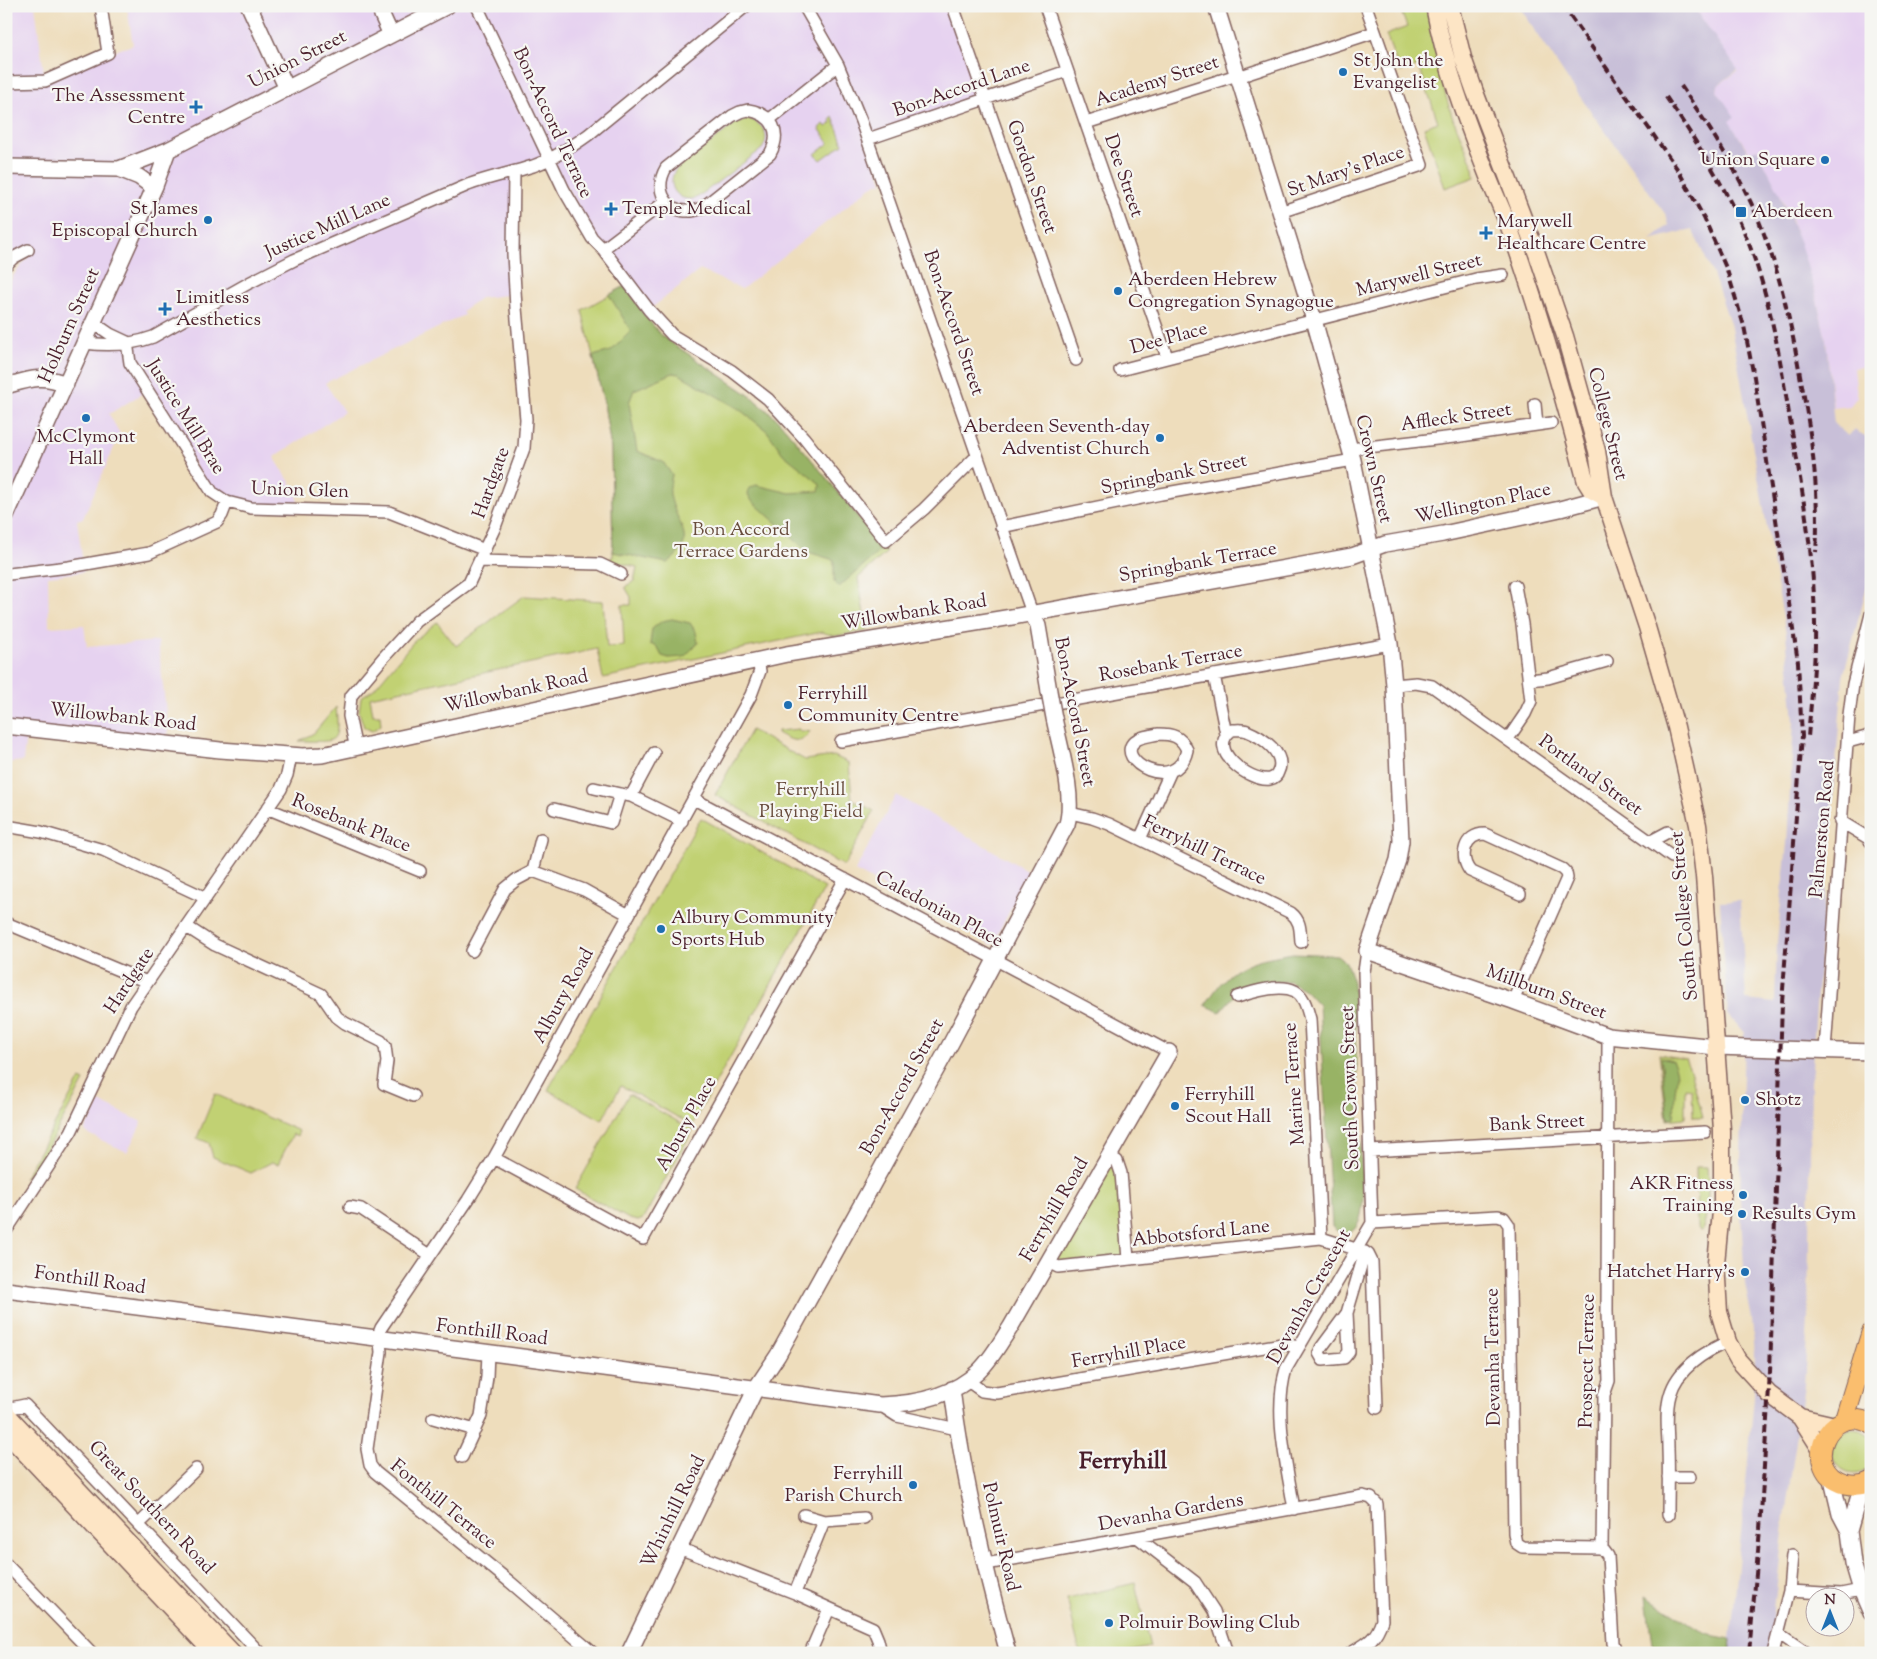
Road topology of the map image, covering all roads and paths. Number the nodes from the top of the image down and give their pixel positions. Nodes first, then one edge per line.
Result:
1 (101, 6) edge
2 (249, 6) edge
3 (380, 6) edge
4 (447, 6) edge
5 (478, 6) edge
6 (746, 6) edge
7 (804, 6) edge
8 (953, 6) edge
9 (1045, 6) edge
10 (1216, 6) edge
11 (1366, 6) edge
12 (1434, 6) edge
13 (1450, 6) edge
14 (1375, 32) junction
15 (391, 35) junction
16 (838, 65) junction
17 (1067, 71) junction
18 (1238, 76) junction
19 (6, 82) edge
20 (287, 89) junction
21 (985, 99) junction
22 (770, 119) junction
23 (1086, 123) junction
24 (868, 140) junction
25 (168, 150) junction
26 (550, 159) junction
27 (6, 167) edge
28 (119, 170) junction
29 (514, 172) junction
30 (154, 188) junction
31 (666, 201) junction
32 (1280, 212) junction
33 (603, 249) junction
34 (28, 250) dead end
35 (6, 265) edge
36 (1503, 274) dead end
37 (1314, 320) junction
38 (94, 323) junction
39 (127, 342) junction
40 (85, 343) junction
41 (1166, 357) junction
42 (1076, 360) dead end
43 (1120, 370) dead end
44 (66, 384) junction
45 (6, 386) edge
46 (1535, 404) dead end
47 (1550, 423) dead end
48 (1537, 425) junction
49 (1352, 454) junction
50 (977, 456) junction
51 (1604, 497) junction
52 (227, 502) junction
53 (6, 516) edge
54 (1001, 527) junction
55 (485, 550) junction
56 (1371, 550) junction
57 (480, 561) junction
58 (9, 574) dead end
59 (621, 574) dead end
60 (1515, 586) dead end
61 (1032, 613) junction
62 (1871, 614) edge
63 (1390, 644) junction
64 (758, 660) junction
65 (1607, 661) dead end
66 (1214, 674) junction
67 (1529, 680) junction
68 (1394, 685) junction
69 (6, 726) edge
70 (1226, 734) junction
71 (1871, 734) edge
72 (1508, 740) junction
73 (841, 741) dead end
74 (1848, 742) junction
75 (356, 749) junction
76 (654, 753) dead end
77 (291, 756) junction
78 (1170, 772) junction
79 (594, 788) dead end
80 (625, 795) junction
81 (694, 799) junction
82 (269, 809) junction
83 (554, 809) dead end
84 (1070, 813) junction
85 (1840, 821) junction
86 (682, 822) junction
87 (6, 826) edge
88 (1668, 832) dead end
89 (540, 838) dead end
90 (1140, 839) junction
91 (1651, 841) junction
92 (1871, 842) edge
93 (1672, 857) dead end
94 (420, 871) dead end
95 (533, 871) junction
96 (845, 880) junction
97 (1520, 894) dead end
98 (206, 898) junction
99 (629, 915) junction
100 (6, 923) edge
101 (187, 927) junction
102 (1301, 942) dead end
103 (472, 951) dead end
104 (1367, 951) junction
105 (995, 960) junction
106 (147, 982) junction
107 (1237, 997) dead end
108 (1513, 1001) junction
109 (1608, 1036) junction
110 (1716, 1047) junction
111 (1825, 1050) junction
112 (1169, 1052) joint
113 (1871, 1052) edge
114 (413, 1096) dead end
115 (1705, 1132) dead end
116 (1607, 1138) junction
117 (1370, 1151) junction
118 (1109, 1156) junction
119 (494, 1158) junction
120 (350, 1208) dead end
121 (1372, 1223) junction
122 (6, 1231) edge
123 (1321, 1238) junction
124 (1361, 1251) junction
125 (430, 1255) junction
126 (1128, 1259) junction
127 (1048, 1262) junction
128 (6, 1290) edge
129 (1347, 1313) dead end
130 (1871, 1333) edge
131 (380, 1339) junction
132 (1728, 1342) junction
133 (1299, 1347) junction
134 (488, 1352) junction
135 (968, 1381) junction
136 (756, 1388) junction
137 (952, 1389) junction
138 (880, 1405) junction
139 (1376, 1408) dead end
140 (6, 1409) edge
141 (6, 1413) edge
142 (1800, 1417) junction
143 (433, 1418) dead end
144 (1840, 1423) junction
145 (1871, 1424) edge
146 (957, 1429) junction
147 (475, 1430) junction
148 (6, 1433) edge
149 (1821, 1450) junction
150 (462, 1457) dead end
151 (196, 1469) dead end
152 (1831, 1476) junction
153 (1668, 1477) junction
154 (1690, 1477) dead end
155 (1868, 1483) edge
156 (1294, 1509) junction
157 (804, 1515) dead end
158 (1668, 1515) dead end
159 (864, 1518) dead end
160 (824, 1521) junction
161 (139, 1524) junction
162 (1849, 1531) junction
163 (1137, 1536) junction
164 (679, 1548) junction
165 (1602, 1548) junction
166 (1792, 1555) dead end
167 (6, 1564) edge
168 (986, 1564) junction
169 (1861, 1590) junction
170 (1789, 1591) junction
171 (795, 1594) junction
172 (829, 1609) junction
173 (1871, 1613) edge
174 (1778, 1633) junction
175 (92, 1653) edge
176 (213, 1653) edge
177 (233, 1653) edge
178 (260, 1653) edge
179 (593, 1653) edge
180 (629, 1653) edge
181 (810, 1653) edge
182 (881, 1653) edge
183 (1008, 1653) edge
184 (1228, 1653) edge
185 (1351, 1653) edge
186 (1617, 1653) edge
187 (1773, 1653) edge
188 (1807, 1653) edge

1 - 19 street
2 - 20 street
3 - 15 street
4 - 15 street, Union Street
5 - 26 street, Bon-Accord Terrace
6 - 26 street, Justice Mill Lane
7 - 16 street, Bon-Accord Street
8 - 21 street, Gordon Street
9 - 17 street, Dee Street
10 - 18 street, Crown Street
11 - 14 street
12 - 51 main road, College Street
13 - 51 main road, College Street
14 - 18 street, Academy Street
14 - 32 street, St Mary's Place
15 - 20 street, Union Street
16 - 22 street
16 - 24 street, Bon-Accord Street
17 - 21 street, Bon-Accord Lane
17 - 23 street, Dee Street
18 - 23 street, Academy Street
18 - 32 street, Crown Street
20 - 25 street, Union Street
21 - 24 street, Bon-Accord Lane
21 - 42 street, Gordon Street
22 - 31 street
22 - 31 street
23 - 41 street, Dee Street
24 - 50 street, Bon-Accord Street
25 - 28 street, Union Street
25 - 30 street, Holburn Street
26 - 29 street, Justice Mill Lane
26 - 33 street, Bon-Accord Terrace
27 - 28 street
28 - 30 street
29 - 39 street, Justice Mill Lane
29 - 55 street, Hardgate
30 - 38 street, Holburn Street
31 - 33 street
32 - 37 street, Crown Street
33 - 50 street, Bon-Accord Terrace
34 - 35 street
36 - 37 street, Marywell Street
37 - 41 street, Dee Place
37 - 49 street, Crown Street
38 - 39 street
38 - 40 street, Holburn Street
39 - 40 street, Justice Mill Lane
39 - 52 street, Justice Mill Brae
40 - 44 street, Holburn Street
41 - 43 street, Dee Place
44 - 45 street
44 - 53 street, Holburn Street
46 - 48 street, Affleck Street
47 - 48 street, Affleck Street
48 - 49 street, Affleck Street
49 - 54 street, Springbank Street
49 - 56 street, Crown Street
50 - 54 street, Bon-Accord Street
51 - 56 street, Wellington Place
51 - 110 main road, South College Street
52 - 55 street, Union Glen
52 - 58 street, Union Glen
54 - 61 street, Bon-Accord Street
55 - 57 street, Hardgate
56 - 61 street, Springbank Terrace
56 - 63 street, Crown Street
57 - 59 street
57 - 75 street, Hardgate
60 - 67 street, Portland Street
61 - 64 street, Willowbank Road
61 - 84 street, Bon-Accord Street, bridge
62 - 74 street, Palmerston Road
63 - 66 street, Rosebank Terrace
63 - 68 street, Crown Street
64 - 75 street, Willowbank Road
64 - 81 street, Albury Road
65 - 67 street
66 - 70 street
66 - 73 street, Rosebank Terrace
67 - 72 street, Portland Street
68 - 72 street, Portland Street
68 - 104 street, Crown Street
69 - 77 street, Willowbank Road
70 - 70 street
71 - 74 street
72 - 91 street, Portland Street
74 - 85 street, Palmerston Road
75 - 77 street, Willowbank Road
76 - 80 street
77 - 82 street, Hardgate
78 - 78 street
78 - 90 street
79 - 80 street
80 - 83 street
80 - 86 street
81 - 86 street, Albury Road
81 - 96 street, Caledonian Place
82 - 94 street, Rosebank Place
82 - 98 street, Hardgate
84 - 90 street, Ferryhill Terrace
84 - 105 street, Bon-Accord Street
85 - 92 street
85 - 111 street, Palmerston Road
86 - 99 street, Albury Road
87 - 98 street
88 - 91 street, Portland Street
89 - 95 street
90 - 102 street, Ferryhill Terrace
91 - 93 street, Portland Street
95 - 99 street
95 - 103 street
96 - 105 street, Caledonian Place
96 - 119 street, Albury Place
97 - 108 street
98 - 101 street, Hardgate
99 - 119 street, Albury Road
100 - 106 street
101 - 106 street, Hardgate
101 - 114 street
104 - 108 street, Millburn Street
104 - 117 street, South Crown Street
105 - 112 street, Caledonian Place
105 - 136 street, Bon-Accord Street
106 - 122 street, Hardgate
107 - 123 street, Marine Terrace
108 - 109 street, Millburn Street
109 - 110 street, Millburn Street
109 - 116 street, Prospect Terrace
110 - 111 street, Millburn Street
110 - 132 main road, South College Street
111 - 113 street, Millburn Street
112 - 118 street, Ferryhill Road
115 - 116 street, Bank Street
116 - 117 street, Bank Street
116 - 165 street, Prospect Terrace
117 - 121 street, South Crown Street
118 - 126 street
118 - 127 street, Ferryhill Road
119 - 125 street, Albury Road
120 - 125 street
121 - 124 street, Devanha Crescent
121 - 165 street, Devanha Terrace
123 - 124 street, Abbotsford Lane
123 - 126 street, Abbotsford Lane
124 - 129 street
124 - 133 street, Devanha Crescent
124 - 139 street
125 - 131 street, Albury Road
126 - 127 street, Abbotsford Lane
127 - 135 street, Ferryhill Road
128 - 131 street, Fonthill Road
130 - 144 main road
131 - 134 street, Fonthill Road
131 - 179 street, Fonthill Terrace
132 - 142 main road, South College Street
132 - 153 street
133 - 135 street, Ferryhill Place
133 - 156 street, Devanha Crescent
134 - 136 street, Fonthill Road
134 - 147 street
135 - 137 street, Fonthill Road
136 - 138 street, Fonthill Road
136 - 164 street, Whinhill Road
137 - 138 street, Fonthill Road
137 - 146 street, Polmuir Road
138 - 146 street
140 - 161 street, Great Southern Road
141 - 177 main road, Great Southern Road
142 - 144 main road, South College Street
142 - 149 main road, South College Street
143 - 147 street
144 - 145 main road
144 - 149 main road
146 - 168 street, Polmuir Road
147 - 150 street
148 - 176 main road
149 - 152 main road
151 - 161 street
152 - 155 main road
152 - 162 street
153 - 154 street
153 - 158 street
155 - 162 street
156 - 163 street, Devanha Gardens
156 - 185 street, Devanha Gardens
157 - 160 street
159 - 160 street
160 - 171 street
161 - 178 street, Great Southern Road
162 - 169 street
163 - 168 street, Devanha Gardens
163 - 184 street
164 - 171 street
164 - 180 street, Whinhill Road
165 - 186 street, Prospect Terrace
166 - 170 street
167 - 175 street
168 - 183 street, Polmuir Road
169 - 170 street
169 - 173 street
170 - 174 street
171 - 172 street
172 - 181 street
172 - 182 street
174 - 187 street
174 - 188 street

